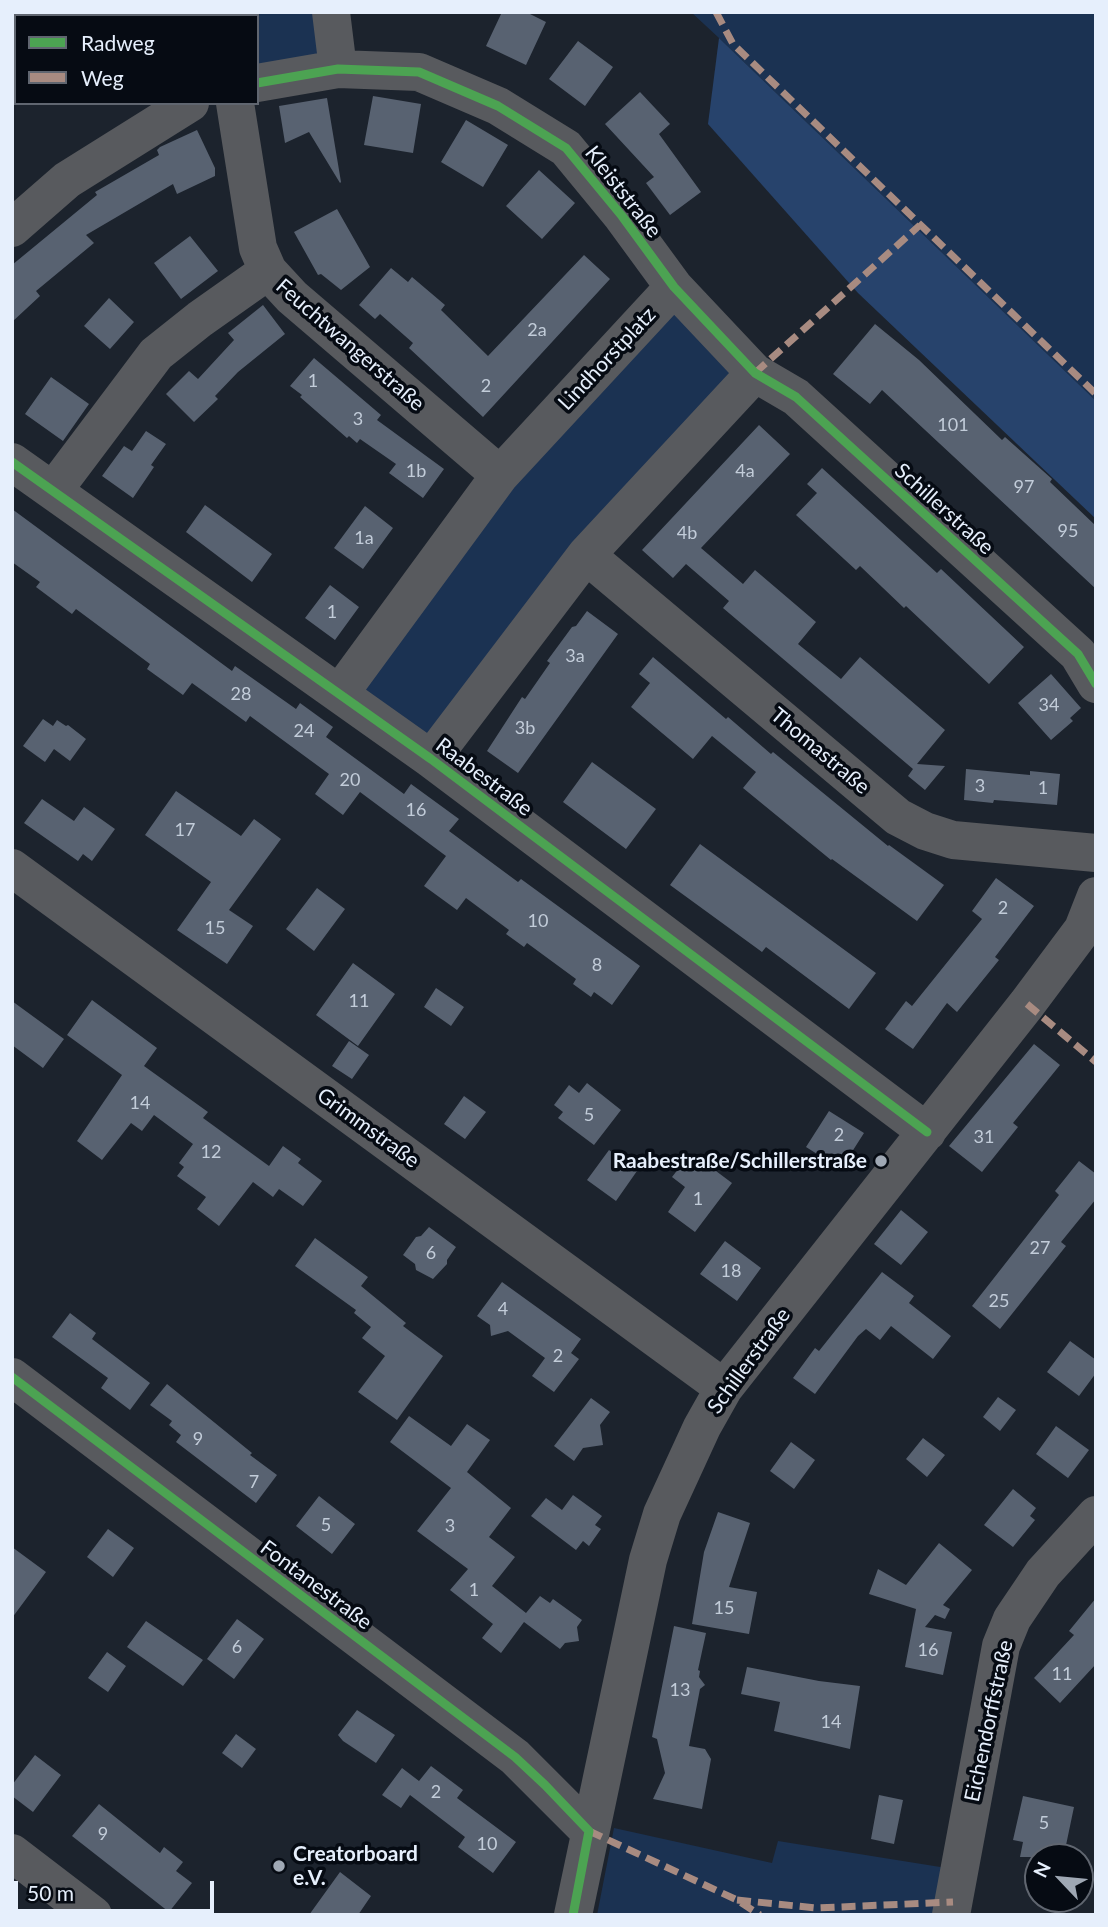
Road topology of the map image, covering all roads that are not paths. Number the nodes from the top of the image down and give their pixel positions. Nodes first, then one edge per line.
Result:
1 (331, 12) edge
2 (338, 69) junction
3 (259, 83) edge
4 (234, 105) edge
5 (171, 108) edge
6 (12, 228) edge
7 (268, 271) junction
8 (674, 287) junction
9 (755, 373) junction
10 (12, 462) edge
11 (500, 475) junction
12 (53, 491) junction
13 (586, 555) junction
14 (1096, 684) edge
15 (340, 693) junction
16 (431, 759) junction
17 (1096, 853) edge
18 (12, 869) edge
19 (1092, 920) edge
20 (927, 1132) junction
21 (12, 1377) edge
22 (724, 1388) junction
23 (1096, 1515) edge
24 (589, 1830) junction
25 (12, 1853) edge
26 (93, 1915) edge
27 (573, 1915) edge
28 (951, 1915) edge

1 - 2 street
2 - 3 street, Kleiststraße
2 - 8 street, Kleiststraße
4 - 7 street, Feuchtwangerstraße
5 - 6 street
7 - 11 street, Feuchtwangerstraße
7 - 12 street
8 - 9 street
8 - 11 street, Lindhorstplatz
9 - 13 street
9 - 14 street, Schillerstraße
10 - 12 street, Raabestraße
11 - 15 street, Lindhorstplatz
12 - 15 street, Raabestraße
13 - 16 street
13 - 17 street, Thomastraße
15 - 16 street, Raabestraße
16 - 20 street, Raabestraße
18 - 22 street, Grimmstraße
19 - 20 street, Schillerstraße
20 - 22 street, Schillerstraße
21 - 24 street, Fontanestraße
22 - 24 street, Schillerstraße
23 - 28 street, Eichendorffstraße
24 - 27 street, Schillerstraße
25 - 26 street

